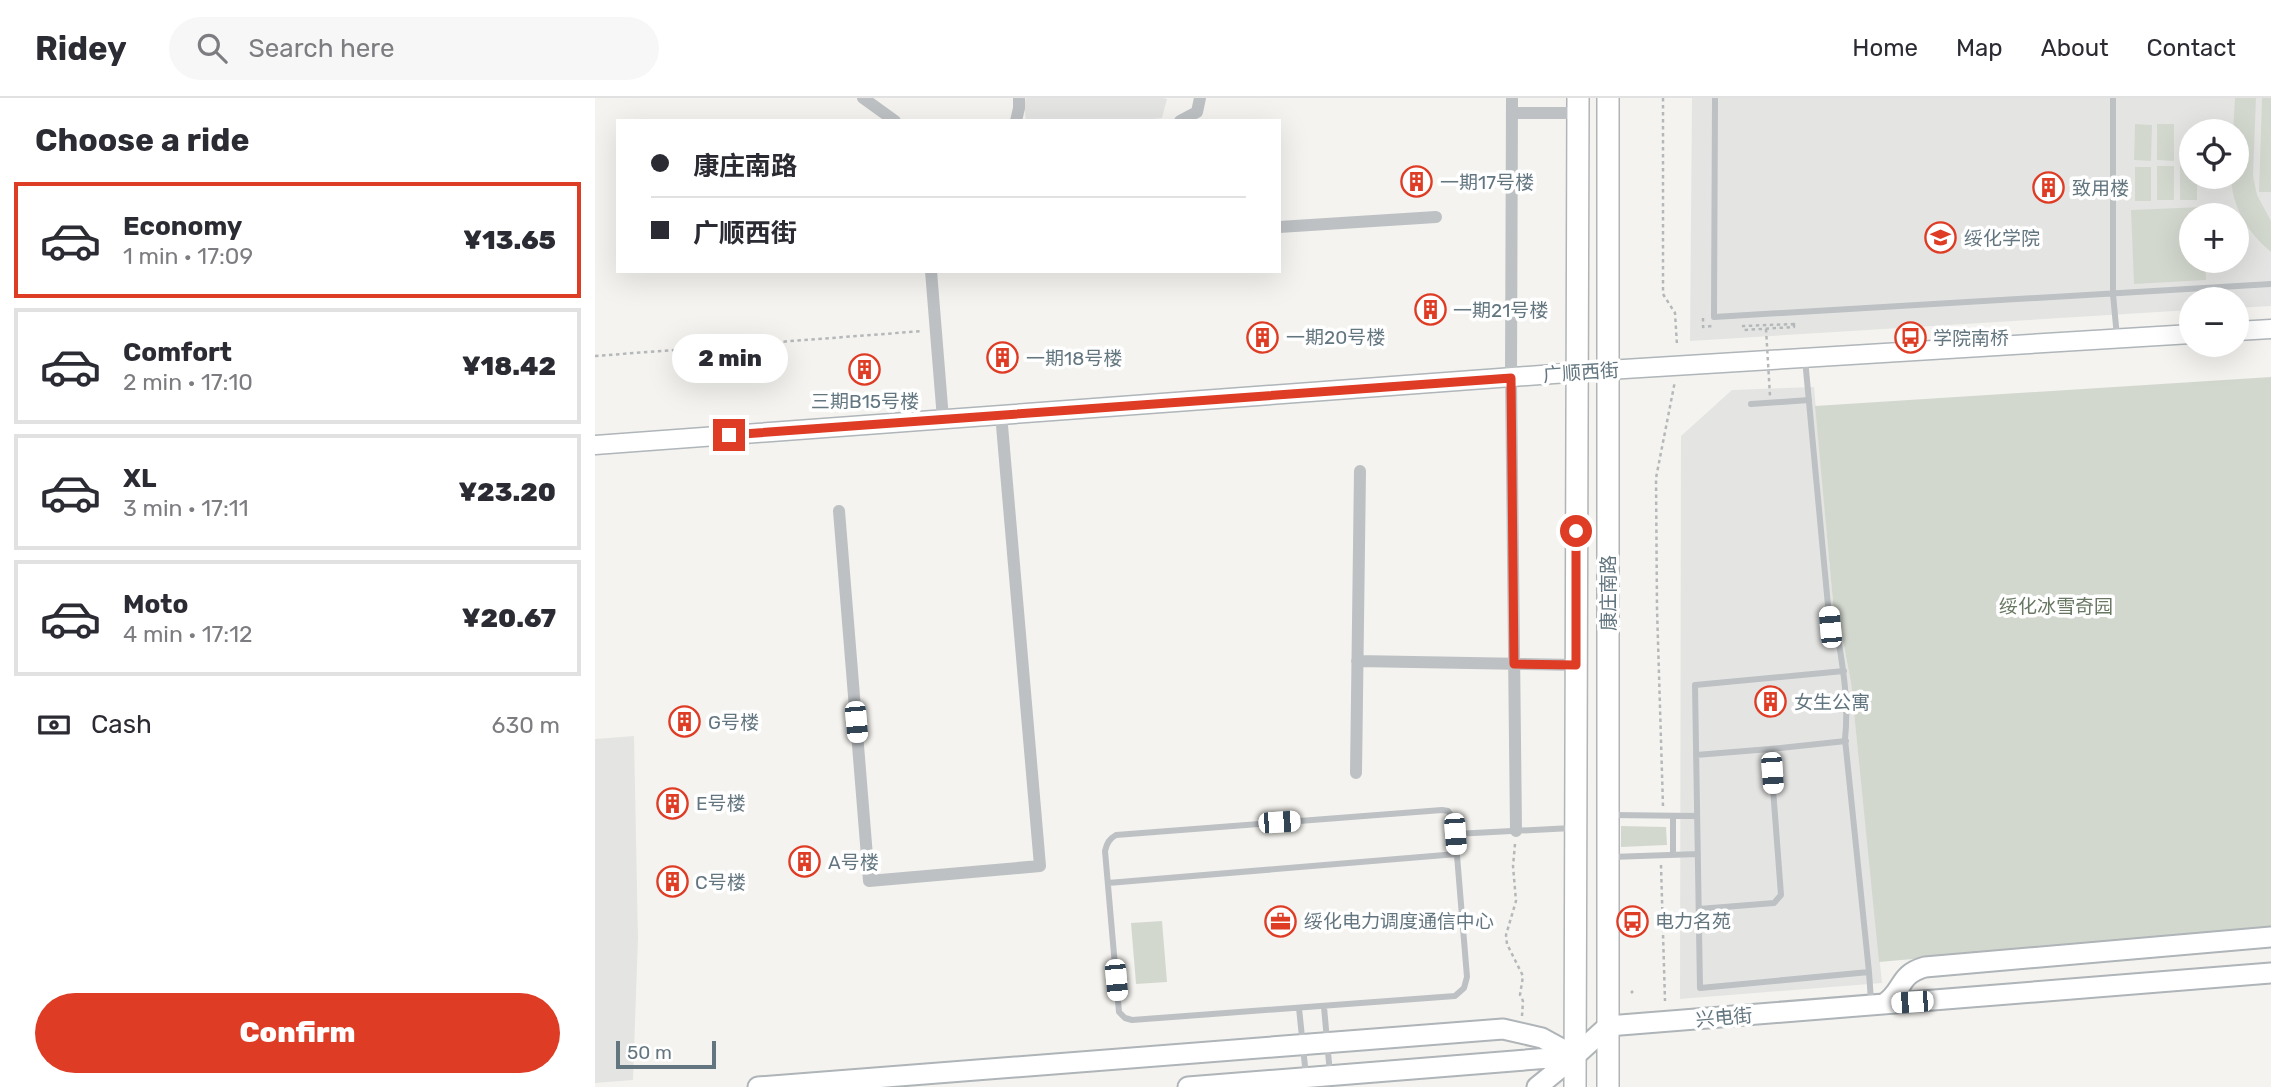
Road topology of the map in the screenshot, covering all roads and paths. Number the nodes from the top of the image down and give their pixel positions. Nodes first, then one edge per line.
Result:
1 (1019, 98) edge
2 (1200, 98) edge
3 (1512, 98) edge
4 (1608, 98) edge
5 (1663, 98) edge
6 (1715, 98) edge
7 (2113, 98) edge
8 (867, 99) edge
9 (1578, 106) edge
10 (1512, 113) junction
11 (1198, 116) edge
12 (892, 119) edge
13 (1016, 119) edge
14 (1436, 217) dead end
15 (1281, 227) edge
16 (931, 273) edge
17 (2271, 284) edge
18 (2113, 294) junction
19 (1703, 313) dead end
20 (1796, 321) dead end
21 (1742, 324) dead end
22 (1716, 326) dead end
23 (1765, 327) junction
24 (2271, 329) edge
25 (936, 330) junction
26 (2249, 330) edge
27 (2179, 335) edge
28 (2117, 338) junction
29 (1677, 345) dead end
30 (595, 356) edge
31 (1805, 357) junction
32 (1608, 370) junction
33 (1577, 373) junction
34 (1511, 378) junction
35 (1675, 381) dead end
36 (1770, 396) dead end
37 (1809, 400) junction
38 (1751, 404) dead end
39 (1001, 414) junction
40 (943, 419) junction
41 (595, 445) edge
42 (1360, 471) dead end
43 (839, 511) dead end
44 (1357, 661) junction
45 (1514, 664) junction
46 (1576, 665) junction
47 (1844, 671) junction
48 (1846, 741) junction
49 (1770, 749) junction
50 (1696, 755) junction
51 (1356, 773) dead end
52 (1609, 815) junction
53 (1663, 816) junction
54 (1673, 816) junction
55 (1697, 817) junction
56 (1576, 828) junction
57 (1516, 831) junction
58 (1455, 834) junction
59 (1457, 854) junction
60 (1698, 854) junction
61 (1661, 855) junction
62 (1673, 855) junction
63 (1609, 857) junction
64 (1108, 883) junction
65 (1699, 909) junction
66 (2271, 937) edge
67 (1869, 972) junction
68 (2271, 974) edge
69 (1665, 1001) dead end
70 (1878, 1005) junction
71 (1324, 1007) junction
72 (1299, 1008) junction
73 (1521, 1022) dead end
74 (1608, 1026) junction
75 (1327, 1043) junction
76 (1303, 1045) junction
77 (1575, 1056) junction
78 (1330, 1076) junction
79 (1306, 1078) junction
80 (758, 1087) edge
81 (1188, 1087) edge
82 (1537, 1087) edge
83 (1575, 1087) edge
84 (1608, 1087) edge

1 - 13 street
2 - 11 street
3 - 10 street
4 - 32 highway, 康庄南路
5 - 29 path
6 - 18 lane
7 - 18 lane
8 - 12 street
9 - 10 street
9 - 33 highway, 康庄南路
10 - 34 street
14 - 15 street
16 - 25 street
17 - 18 lane
18 - 28 lane
19 - 22 path
20 - 21 path
23 - 23 path
23 - 23 path
23 - 36 path, bridge
24 - 26 main road
25 - 30 path
25 - 40 street
27 - 28 main road, 广顺西街
28 - 31 main road, 广顺西街
31 - 32 main road, 广顺西街
31 - 37 lane
32 - 33 main road, 广顺西街
32 - 52 highway, 康庄南路
33 - 34 main road, 广顺西街
33 - 46 highway, 康庄南路
34 - 39 main road, 广顺西街
34 - 45 street
35 - 53 path
37 - 38 lane
37 - 47 lane
39 - 40 main road, 广顺西街
39 - 43 street
40 - 41 main road, 广顺西街
42 - 44 street
44 - 45 street
44 - 51 street
45 - 46 street
45 - 57 street
46 - 56 highway, 康庄南路
47 - 48 lane
47 - 50 lane
48 - 49 lane
48 - 67 lane
49 - 50 lane
49 - 65 lane
50 - 55 lane
52 - 53 lane
52 - 63 highway, 康庄南路
53 - 54 lane
54 - 55 lane
54 - 62 lane
55 - 60 lane
56 - 57 lane
56 - 77 highway, 康庄南路
57 - 58 lane
57 - 73 path
58 - 59 lane
58 - 64 lane
59 - 64 lane
59 - 71 lane
60 - 62 lane
60 - 65 lane
61 - 62 lane
61 - 63 lane
61 - 69 path
63 - 74 highway, 康庄南路
64 - 72 lane
65 - 67 lane
66 - 70 main road
67 - 70 lane
68 - 70 main road, 兴电街
70 - 74 main road, 兴电街
71 - 72 lane
71 - 75 lane
72 - 76 lane
74 - 77 main road
74 - 84 highway, 康庄南路
75 - 76 main road
75 - 77 main road
75 - 78 lane
76 - 79 lane
76 - 80 main road
77 - 78 main road
77 - 82 main road
77 - 83 highway, 康庄南路
78 - 79 main road
79 - 81 main road

